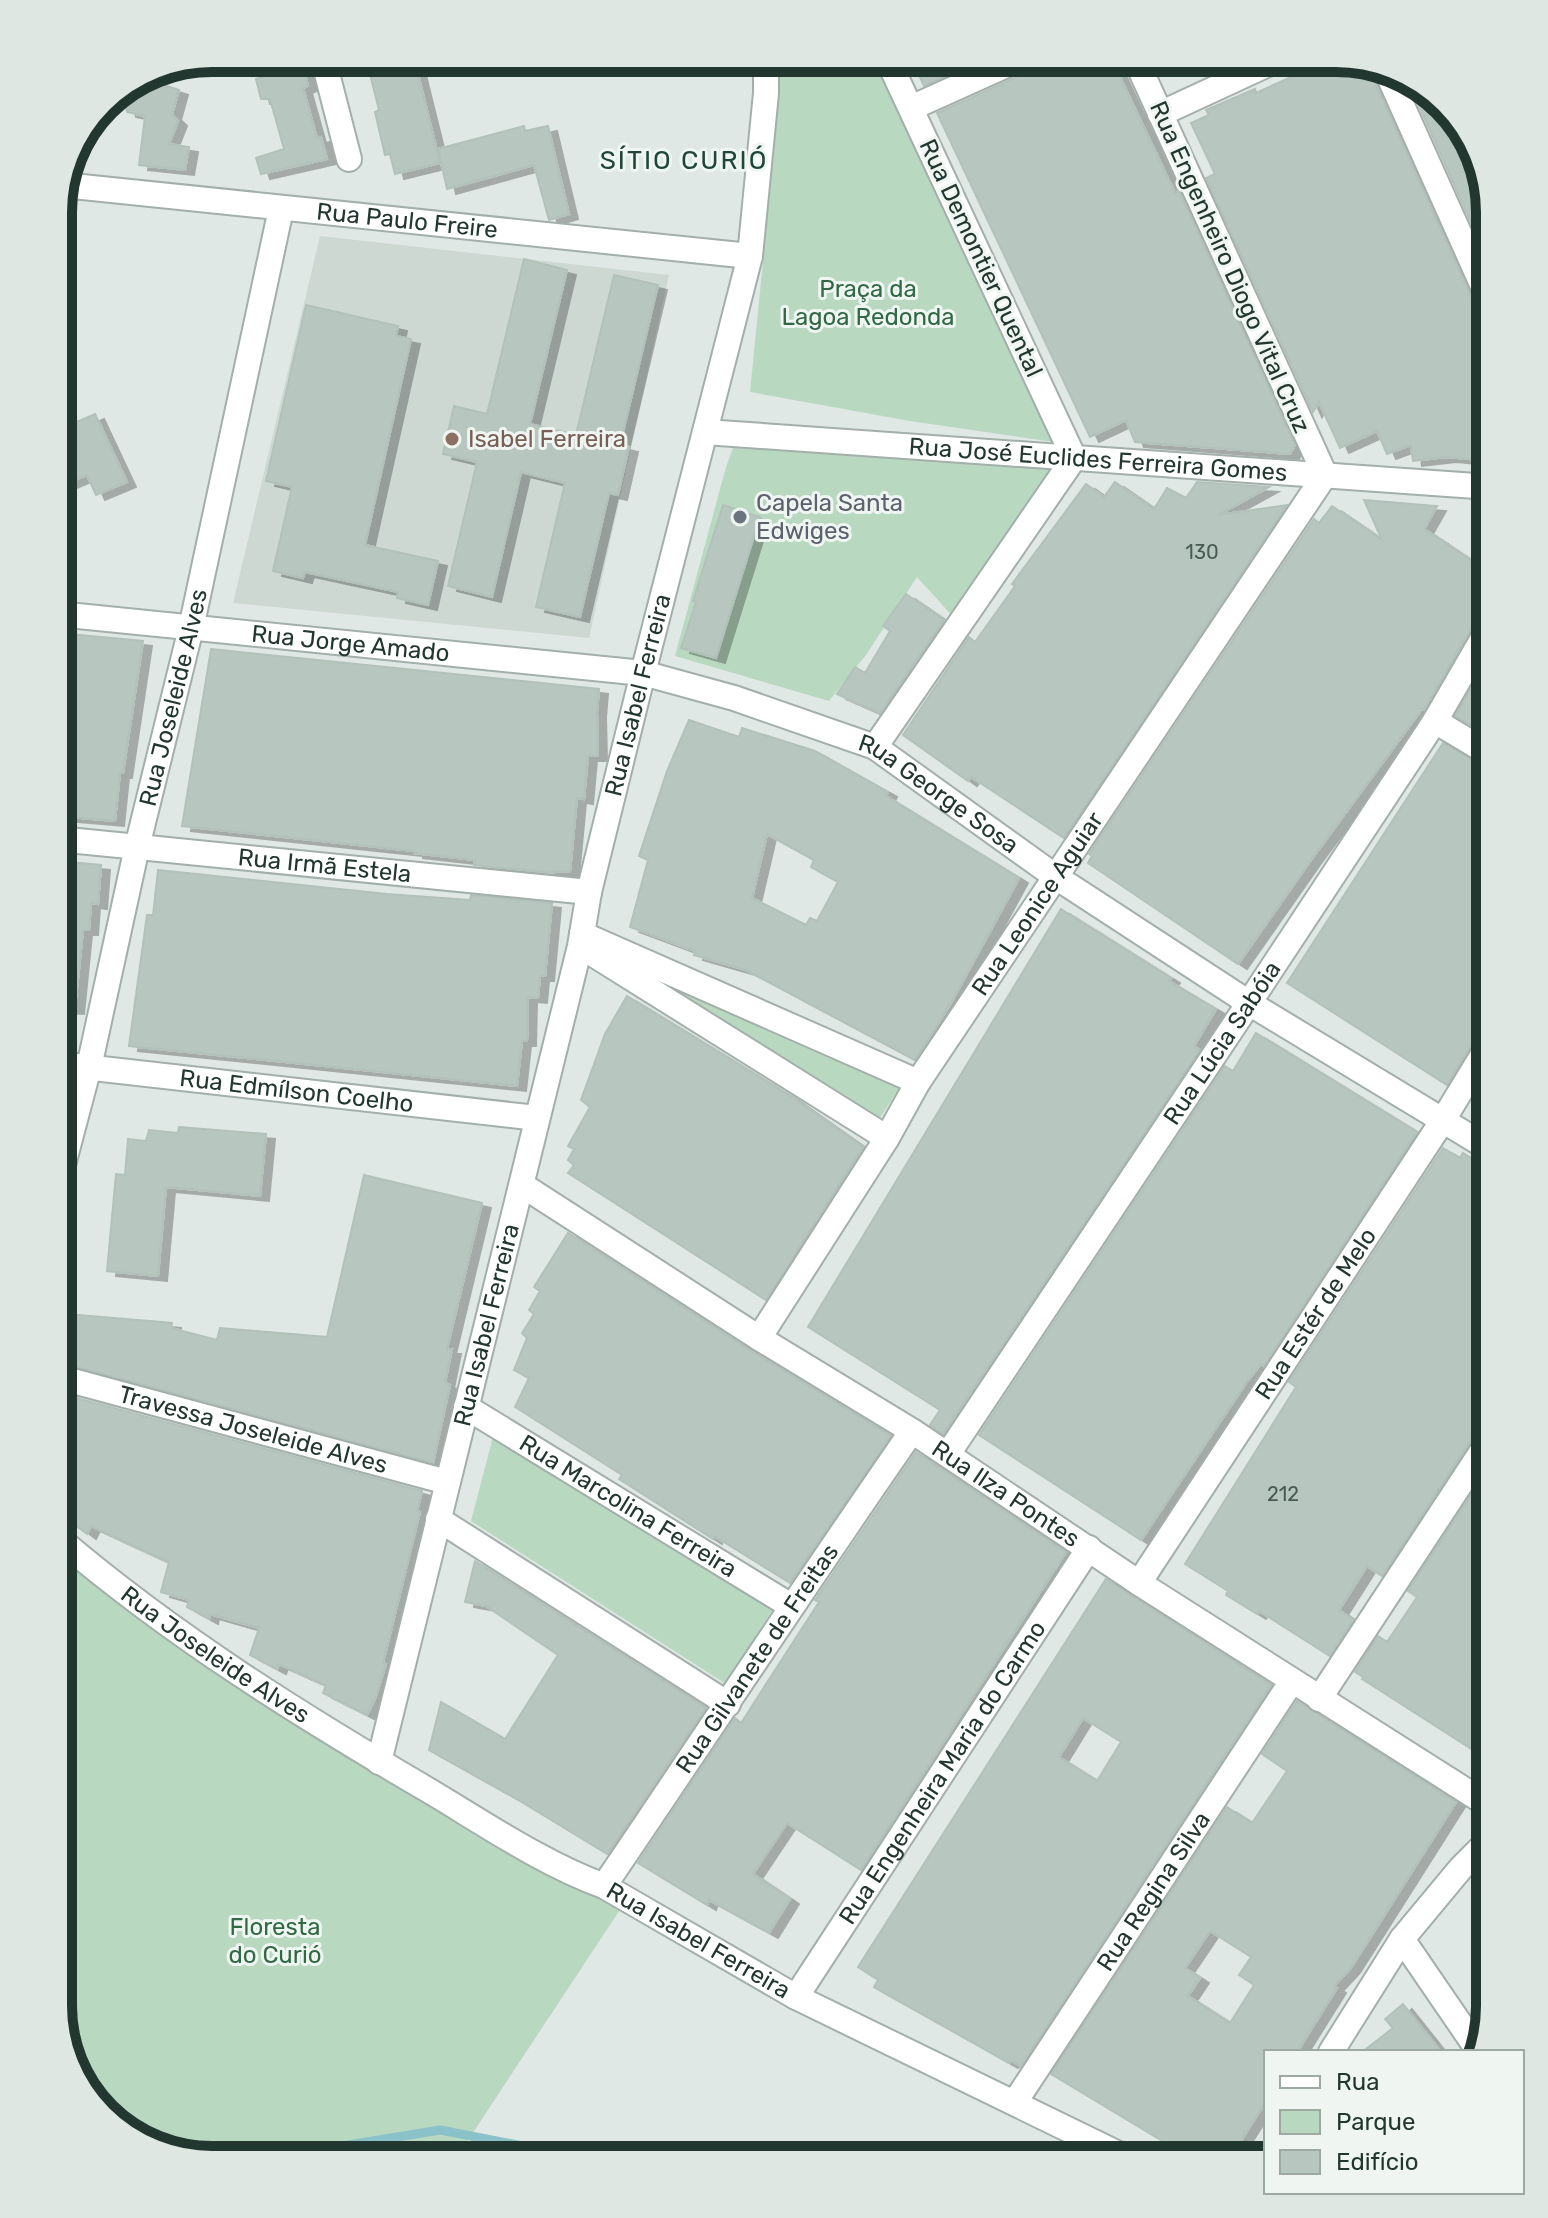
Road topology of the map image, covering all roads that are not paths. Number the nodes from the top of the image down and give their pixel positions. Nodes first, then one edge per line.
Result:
1 (327, 72) edge
2 (766, 72) edge
3 (894, 72) edge
4 (991, 72) edge
5 (1141, 72) edge
6 (1251, 72) edge
7 (1392, 84) edge
8 (911, 108) junction
9 (1160, 114) junction
10 (349, 159) dead end
11 (75, 186) edge
12 (281, 209) junction
13 (750, 256) junction
14 (1476, 265) edge
15 (705, 432) junction
16 (1074, 458) junction
17 (1325, 475) junction
18 (1476, 486) edge
19 (72, 615) edge
20 (191, 628) junction
21 (1476, 650) edge
22 (643, 673) junction
23 (1435, 721) junction
24 (1476, 746) edge
25 (875, 747) junction
26 (72, 840) edge
27 (137, 847) junction
28 (1056, 877) junction
29 (589, 892) junction
30 (581, 940) junction
31 (1249, 1003) junction
32 (72, 1065) edge
33 (1476, 1066) edge
34 (89, 1067) junction
35 (918, 1082) junction
36 (537, 1118) junction
37 (1443, 1120) junction
38 (72, 1131) edge
39 (887, 1138) junction
40 (1476, 1140) edge
41 (522, 1185) junction
42 (759, 1338) junction
43 (72, 1381) edge
44 (466, 1407) junction
45 (912, 1431) junction
46 (948, 1454) junction
47 (1476, 1460) edge
48 (447, 1482) junction
49 (438, 1519) junction
50 (1089, 1548) junction
51 (72, 1550) edge
52 (1139, 1583) junction
53 (791, 1606) junction
54 (1292, 1681) junction
55 (1319, 1699) junction
56 (728, 1704) junction
57 (379, 1762) junction
58 (1476, 1797) edge
59 (1476, 1853) edge
60 (604, 1886) junction
61 (1402, 1939) junction
62 (796, 1997) junction
63 (1471, 2040) edge
64 (1332, 2050) edge
65 (1015, 2102) junction
66 (1103, 2146) edge

1 - 10 street
2 - 13 street, Rua Isabel Ferreira
3 - 8 street, Rua Demontier Quental
4 - 8 street
5 - 9 street, Rua Engenheiro Diogo Vital Cruz
6 - 9 street
7 - 14 street
8 - 16 street, Rua Demontier Quental
9 - 17 street, Rua Engenheiro Diogo Vital Cruz
11 - 12 street, Rua Paulo Freire
12 - 13 street, Rua Paulo Freire
12 - 20 street, Rua Joseleide Alves
13 - 15 street, Rua Isabel Ferreira
15 - 16 street, Rua José Euclides Ferreira Gomes
15 - 22 street, Rua Isabel Ferreira
16 - 17 street, Rua José Euclides Ferreira Gomes
16 - 25 street
17 - 18 street, Rua José Euclides Ferreira Gomes
17 - 28 street, Rua Leonice Aguiar
19 - 20 street, Rua Jorge Amado
20 - 22 street, Rua Jorge Amado
20 - 27 street, Rua Joseleide Alves
21 - 23 street, Rua Lúcia Sabóia
22 - 25 street, Rua George Sosa
22 - 29 street, Rua Isabel Ferreira
23 - 24 street
23 - 31 street, Rua Lúcia Sabóia
25 - 28 street, Rua George Sosa
26 - 27 street, Rua Irmã Estela
27 - 29 street, Rua Irmã Estela
27 - 34 street, Rua Joseleide Alves
28 - 31 street, Rua George Sosa
28 - 35 street, Rua Leonice Aguiar
29 - 30 street, Rua Isabel Ferreira
30 - 35 street
30 - 36 street, Rua Isabel Ferreira
30 - 39 street
31 - 37 street, Rua George Sosa
31 - 46 street, Rua Lúcia Sabóia
32 - 34 street, Rua Edmílson Coelho
33 - 37 street, Rua Estér de Melo
34 - 36 street, Rua Edmílson Coelho
34 - 38 street, Rua Joseleide Alves
35 - 39 street, Rua Leonice Aguiar
36 - 41 street, Rua Isabel Ferreira
37 - 40 street, Rua George Sosa
37 - 52 street, Rua Estér de Melo
39 - 42 street, Rua Leonice Aguiar
41 - 42 street, Rua Ilza Pontes
41 - 44 street, Rua Isabel Ferreira
42 - 45 street, Rua Ilza Pontes
43 - 48 street, Travessa Joseleide Alves
44 - 48 street, Rua Isabel Ferreira
44 - 53 street, Rua Marcolina Ferreira
45 - 46 street, Rua Ilza Pontes
45 - 53 street, Rua Gilvanete de Freitas
46 - 50 street, Rua Ilza Pontes
47 - 55 street
48 - 49 street, Rua Isabel Ferreira
49 - 56 street
49 - 57 street, Rua Isabel Ferreira
50 - 52 street, Rua Ilza Pontes
50 - 62 street, Rua Engenheira Maria do Carmo
51 - 57 street, Rua Joseleide Alves
52 - 54 street, Rua Ilza Pontes
53 - 56 street, Rua Gilvanete de Freitas
54 - 55 street, Rua Ilza Pontes
54 - 65 street, Rua Regina Silva
55 - 58 street, Rua Ilza Pontes
56 - 60 street, Rua Gilvanete de Freitas
57 - 60 street, Rua Isabel Ferreira
59 - 61 street
60 - 62 street, Rua Isabel Ferreira
61 - 63 street
61 - 64 street
62 - 65 street, Rua Isabel Ferreira
65 - 66 street, Rua Isabel Ferreira

